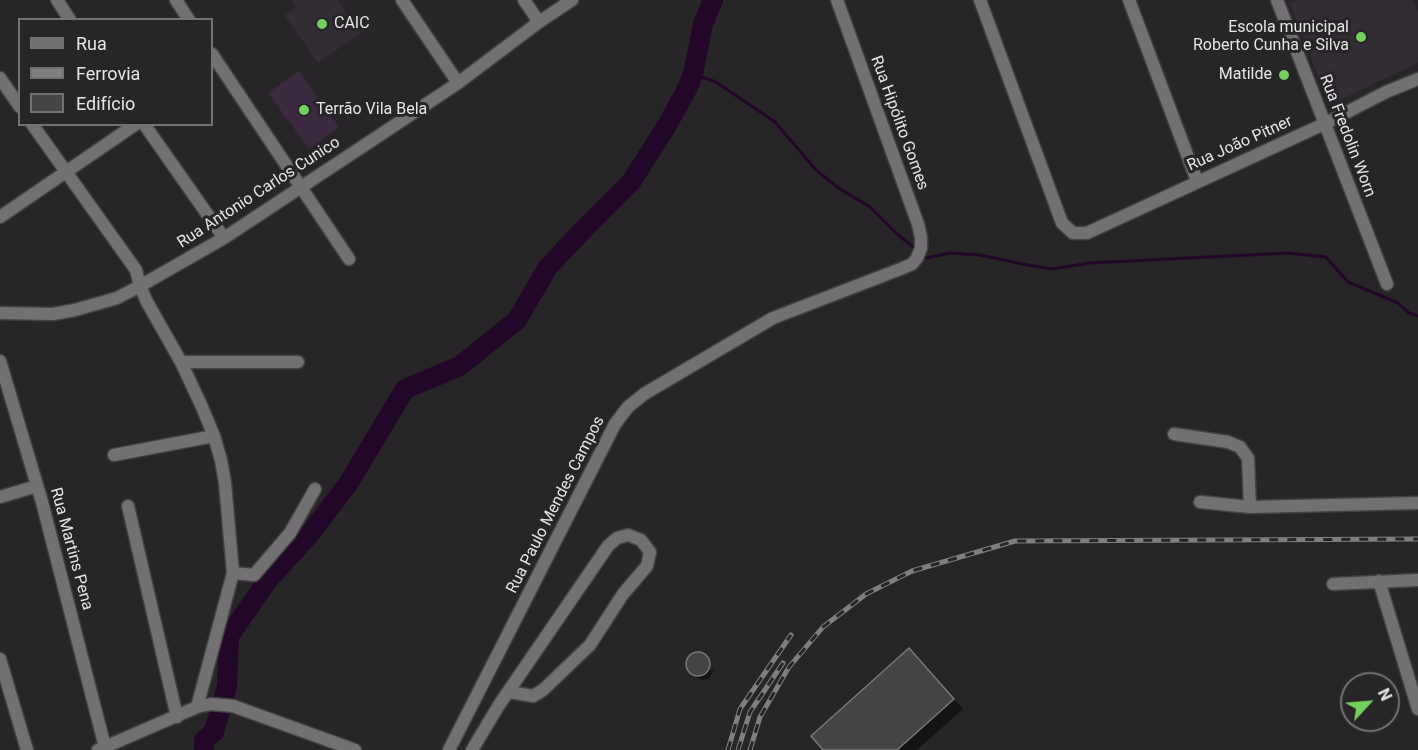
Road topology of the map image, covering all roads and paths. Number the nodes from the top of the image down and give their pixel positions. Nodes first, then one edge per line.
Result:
1 (57, 0) edge
2 (176, 0) edge
3 (402, 0) edge
4 (524, 0) edge
5 (572, 0) edge
6 (837, 0) edge
7 (980, 0) edge
8 (1129, 0) edge
9 (1277, 0) edge
10 (69, 18) edge
11 (188, 18) edge
12 (539, 22) junction
13 (216, 69) edge
14 (0, 78) edge
15 (1418, 79) edge
16 (458, 82) junction
17 (4, 92) edge
18 (18, 105) edge
19 (1324, 124) junction
20 (33, 126) edge
21 (132, 126) edge
22 (145, 126) edge
23 (65, 173) junction
24 (1197, 181) junction
25 (301, 186) junction
26 (0, 218) edge
27 (224, 238) junction
28 (919, 253) joint
29 (350, 259) dead end
30 (1387, 284) dead end
31 (140, 286) junction
32 (0, 313) edge
33 (0, 361) edge
34 (181, 362) junction
35 (297, 362) dead end
36 (1174, 434) dead end
37 (214, 436) junction
38 (114, 455) dead end
39 (37, 486) junction
40 (315, 489) dead end
41 (0, 497) edge
42 (1200, 502) dead end
43 (1418, 503) edge
44 (128, 506) dead end
45 (1250, 507) junction
46 (233, 573) junction
47 (1418, 580) edge
48 (1379, 581) junction
49 (1333, 584) dead end
50 (0, 659) edge
51 (509, 692) junction
52 (197, 707) junction
53 (1418, 709) edge
54 (177, 717) junction
55 (102, 749) edge
56 (27, 750) edge
57 (355, 750) edge
58 (449, 750) edge
59 (472, 750) edge

1 - 10 street
2 - 11 street
3 - 16 street
4 - 12 street
5 - 12 street, Rua Antonio Carlos Cunico
6 - 28 street, Rua Hipólito Gomes
7 - 24 street, Rua João Pitner
8 - 24 street
9 - 19 street, Rua Fredolin Worn
12 - 16 street, Rua Antonio Carlos Cunico
13 - 25 street
14 - 17 street
15 - 19 street, Rua João Pitner
16 - 25 street, Rua Antonio Carlos Cunico
17 - 18 street
19 - 24 street, Rua João Pitner
19 - 30 street, Rua Fredolin Worn
20 - 23 street
21 - 23 street
22 - 27 street
23 - 26 street
23 - 31 street
25 - 27 street, Rua Antonio Carlos Cunico
25 - 29 street
27 - 31 street, Rua Antonio Carlos Cunico
28 - 58 street, Rua Paulo Mendes Campos
31 - 32 street, Rua Antonio Carlos Cunico
31 - 34 street
33 - 39 street, Rua Martins Pena
34 - 35 street
34 - 37 street
36 - 45 street
37 - 38 street
37 - 46 street
39 - 41 street
39 - 55 street, Rua Martins Pena
40 - 46 street
42 - 45 street
43 - 45 street
44 - 54 street
46 - 52 street
47 - 48 street
48 - 49 street
48 - 53 street
50 - 56 street
51 - 51 street
51 - 59 street
52 - 54 street
52 - 57 street
54 - 55 street

